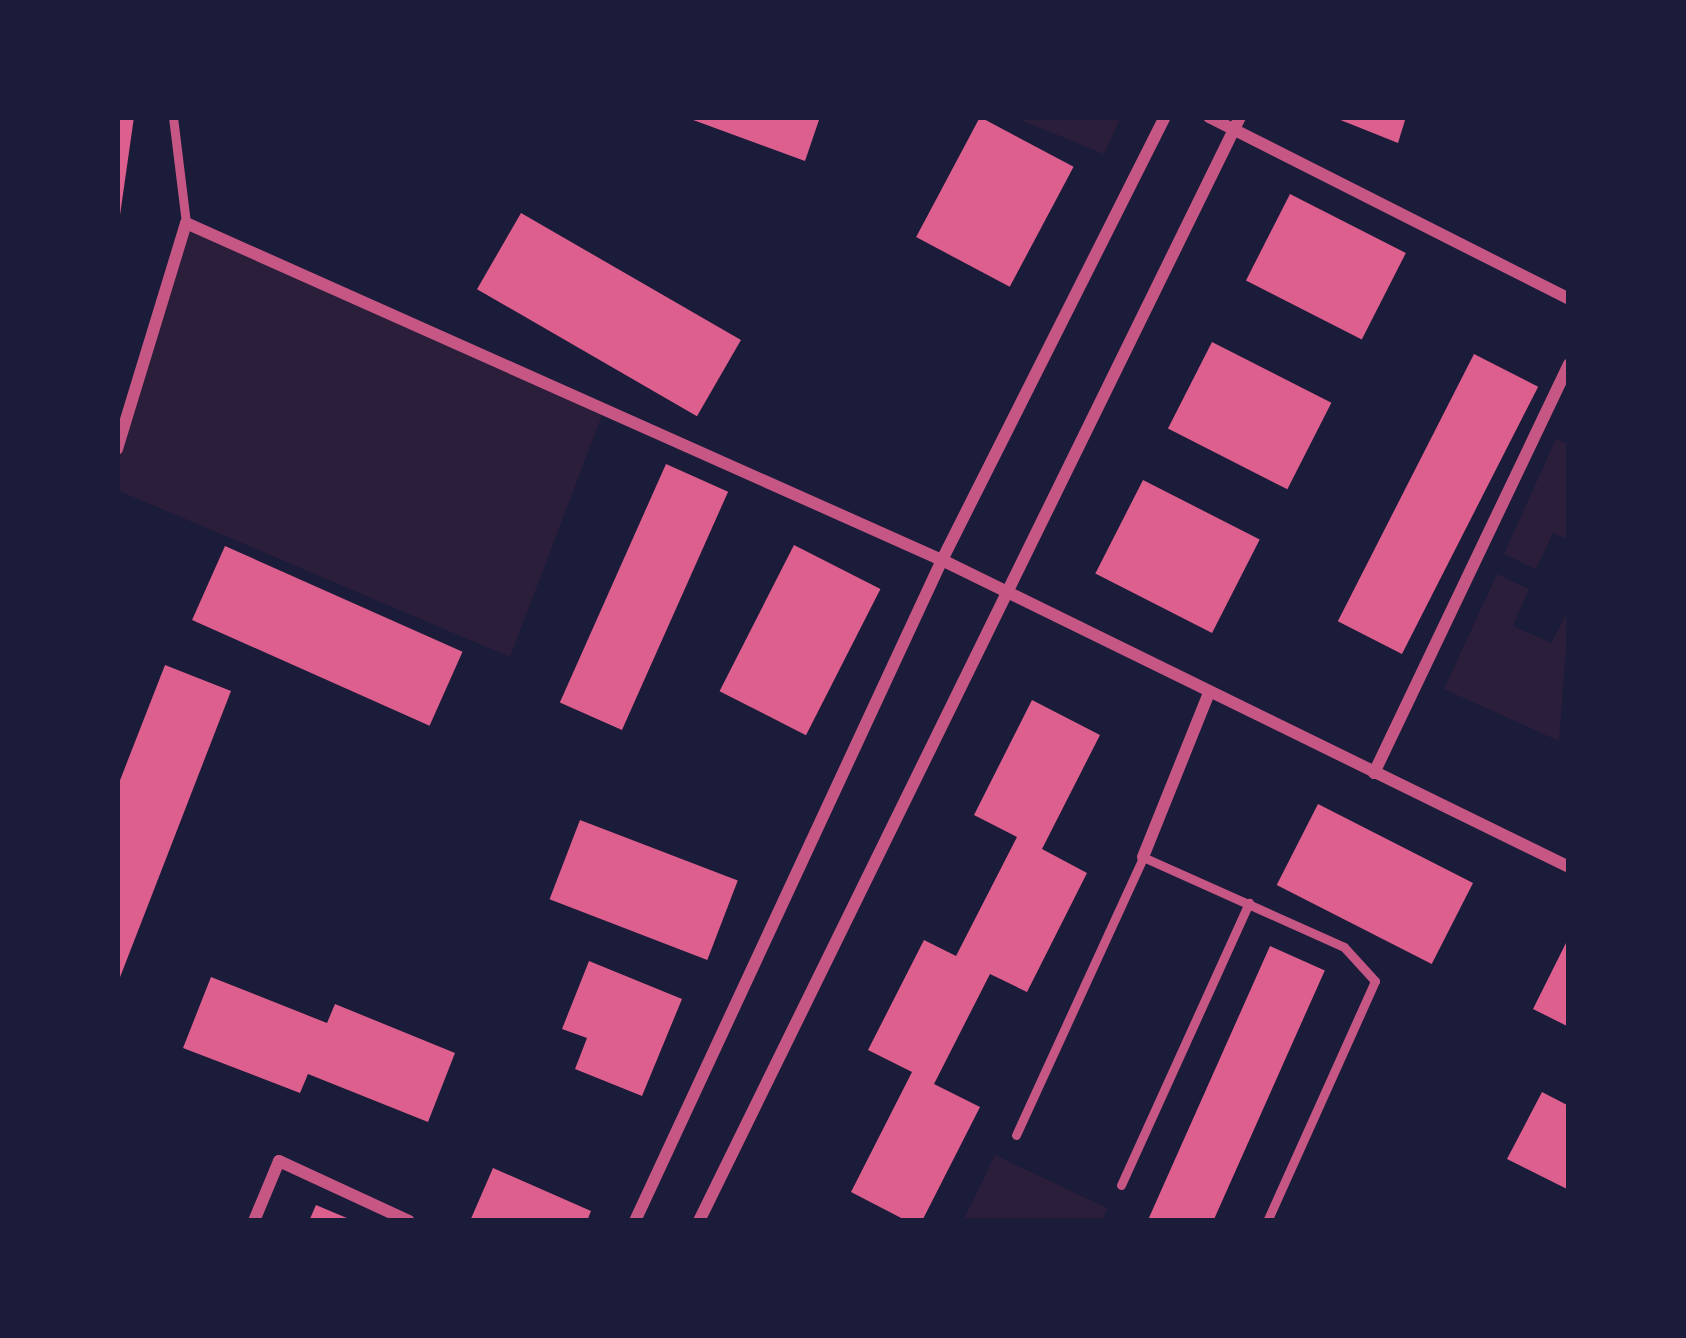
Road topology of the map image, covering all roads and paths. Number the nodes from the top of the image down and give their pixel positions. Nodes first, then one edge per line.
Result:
1 (173, 117) edge
2 (1165, 117) edge
3 (1210, 117) edge
4 (1237, 123) edge
5 (186, 224) junction
6 (1569, 299) edge
7 (1569, 364) edge
8 (117, 449) edge
9 (942, 560) junction
10 (1000, 588) junction
11 (1210, 693) junction
12 (1374, 773) junction
13 (1143, 857) junction
14 (1569, 867) edge
15 (1249, 903) junction
16 (1016, 1135) dead end
17 (1121, 1184) dead end
18 (254, 1221) edge
19 (409, 1221) edge
20 (635, 1221) edge
21 (699, 1221) edge
22 (1267, 1221) edge

1 - 5 lane
2 - 9 street
3 - 4 street
4 - 6 street
4 - 10 street
5 - 8 street
5 - 9 street
7 - 12 street
9 - 10 street
9 - 20 street
10 - 11 street
10 - 21 street
11 - 12 street
11 - 13 street
12 - 14 street
13 - 15 lane
13 - 16 lane
15 - 17 lane
15 - 22 lane
18 - 19 street

